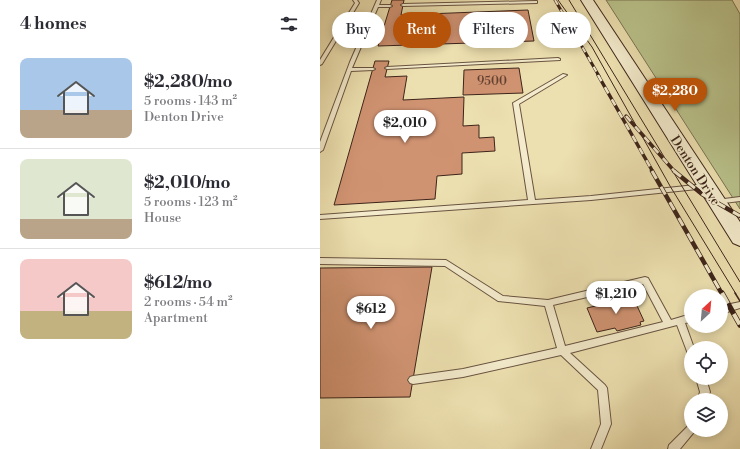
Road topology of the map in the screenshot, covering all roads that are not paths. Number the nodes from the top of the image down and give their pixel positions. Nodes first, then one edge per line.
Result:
1 (355, 0) edge
2 (379, 0) edge
3 (587, 0) edge
4 (536, 2) dead end
5 (377, 6) junction
6 (390, 6) dead end
7 (403, 6) dead end
8 (558, 59) dead end
9 (320, 64) edge
10 (387, 68) dead end
11 (373, 69) dead end
12 (350, 70) junction
13 (565, 75) dead end
14 (320, 150) edge
15 (705, 186) junction
16 (740, 199) edge
17 (532, 202) junction
18 (716, 202) junction
19 (320, 217) edge
20 (740, 238) edge
21 (320, 261) edge
22 (548, 303) junction
23 (740, 305) edge
24 (728, 308) edge
25 (684, 320) edge
26 (680, 321) junction
27 (670, 324) junction
28 (687, 341) edge
29 (562, 350) junction
30 (413, 380) dead end
31 (685, 437) edge
32 (596, 449) edge
33 (673, 449) edge

1 - 9 lane
2 - 5 lane
3 - 15 main road, Denton Drive
4 - 7 lane
5 - 6 lane
5 - 12 lane
8 - 10 lane
11 - 12 lane
12 - 14 lane
13 - 17 lane
15 - 17 lane
15 - 18 main road, Denton Drive
16 - 18 lane
17 - 19 lane
18 - 20 main road, Denton Drive
21 - 22 lane
22 - 27 lane
22 - 29 lane
23 - 24 lane
25 - 26 lane
26 - 27 lane
26 - 28 lane
27 - 29 lane
29 - 30 lane
29 - 32 lane
31 - 33 lane

